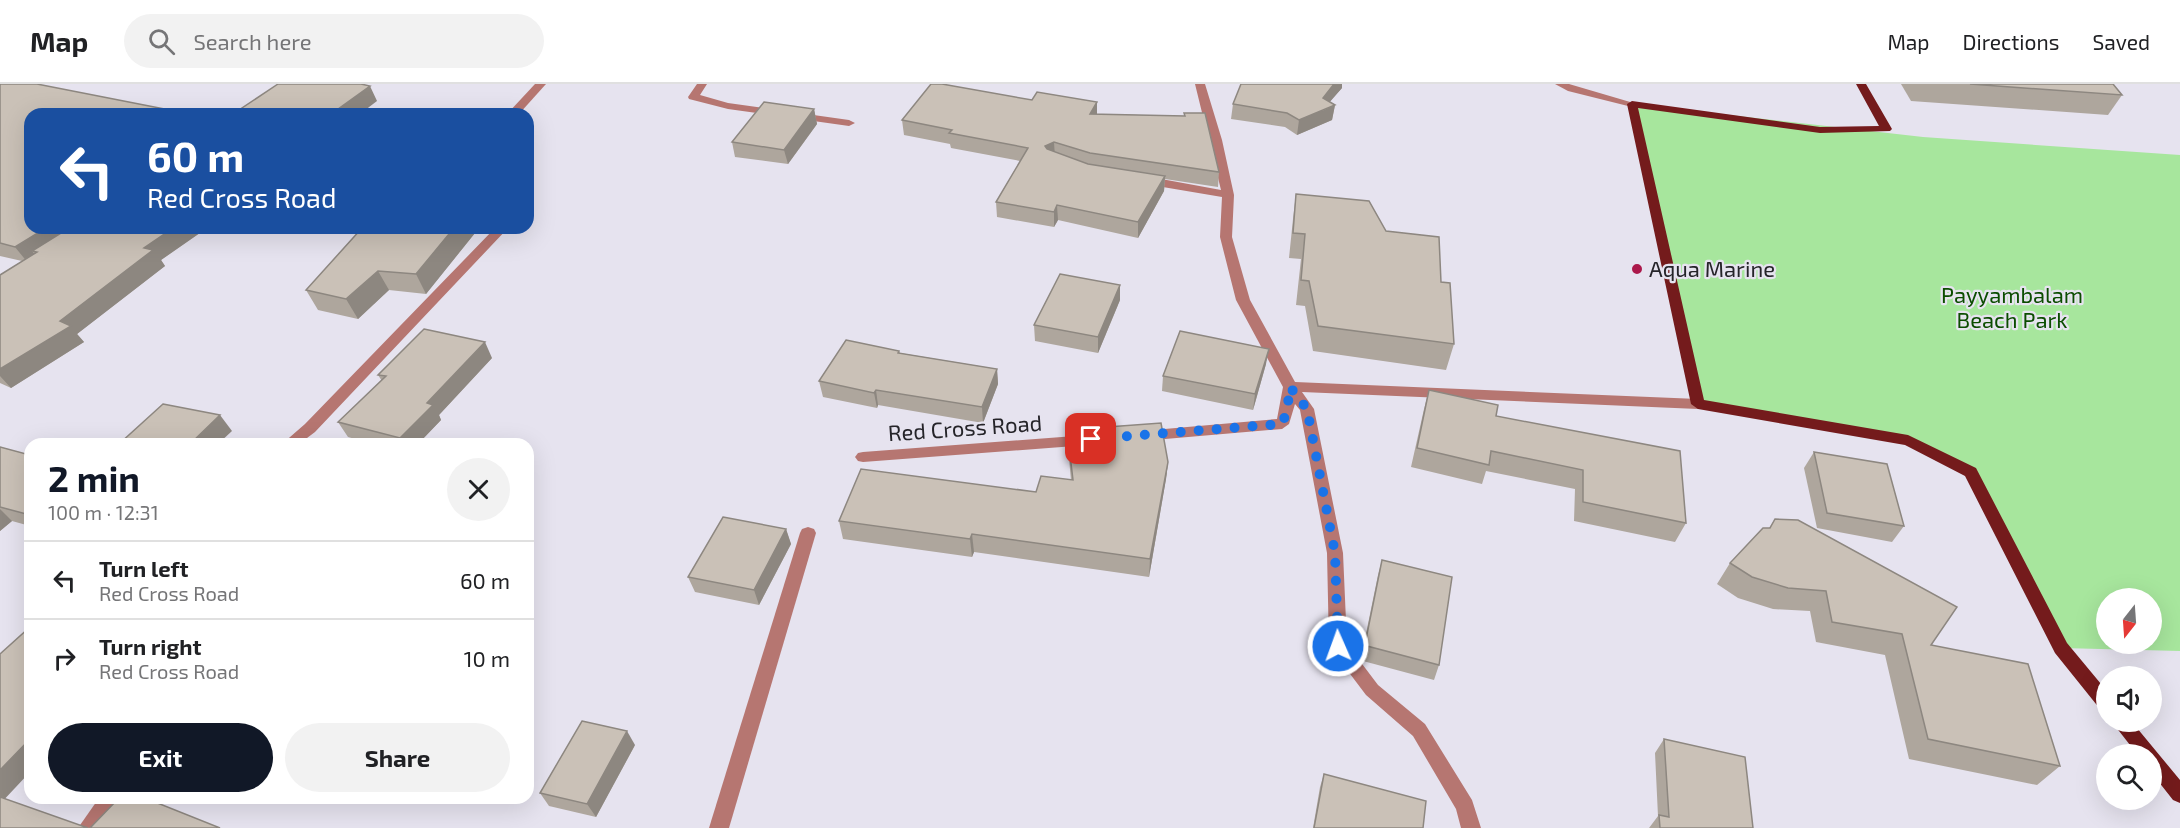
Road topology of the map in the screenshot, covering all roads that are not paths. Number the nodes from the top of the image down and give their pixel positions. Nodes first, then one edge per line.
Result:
1 (542, 84) edge
2 (702, 84) edge
3 (1200, 84) edge
4 (1560, 84) edge
5 (1861, 84) edge
6 (1632, 104) junction
7 (519, 108) edge
8 (849, 123) dead end
9 (1131, 178) edge
10 (1228, 195) junction
11 (496, 234) edge
12 (1290, 387) junction
13 (1698, 404) junction
14 (310, 428) junction
15 (1122, 437) edge
16 (297, 438) edge
17 (312, 438) edge
18 (1098, 439) edge
19 (863, 457) dead end
20 (808, 533) dead end
21 (2096, 691) edge
22 (2129, 732) edge
23 (2140, 744) edge
24 (2162, 772) edge
25 (2180, 794) edge
26 (106, 804) edge
27 (88, 828) edge
28 (719, 828) edge
29 (1471, 828) edge

1 - 7 street
2 - 8 street
3 - 10 street
4 - 6 street
5 - 6 main road
6 - 13 main road
9 - 10 street
10 - 12 street
11 - 14 street
12 - 13 street
12 - 15 street
12 - 29 street
13 - 21 main road
14 - 16 street
14 - 17 street
18 - 19 street, Red Cross Road
20 - 28 street
22 - 23 main road
24 - 25 main road
26 - 27 street

